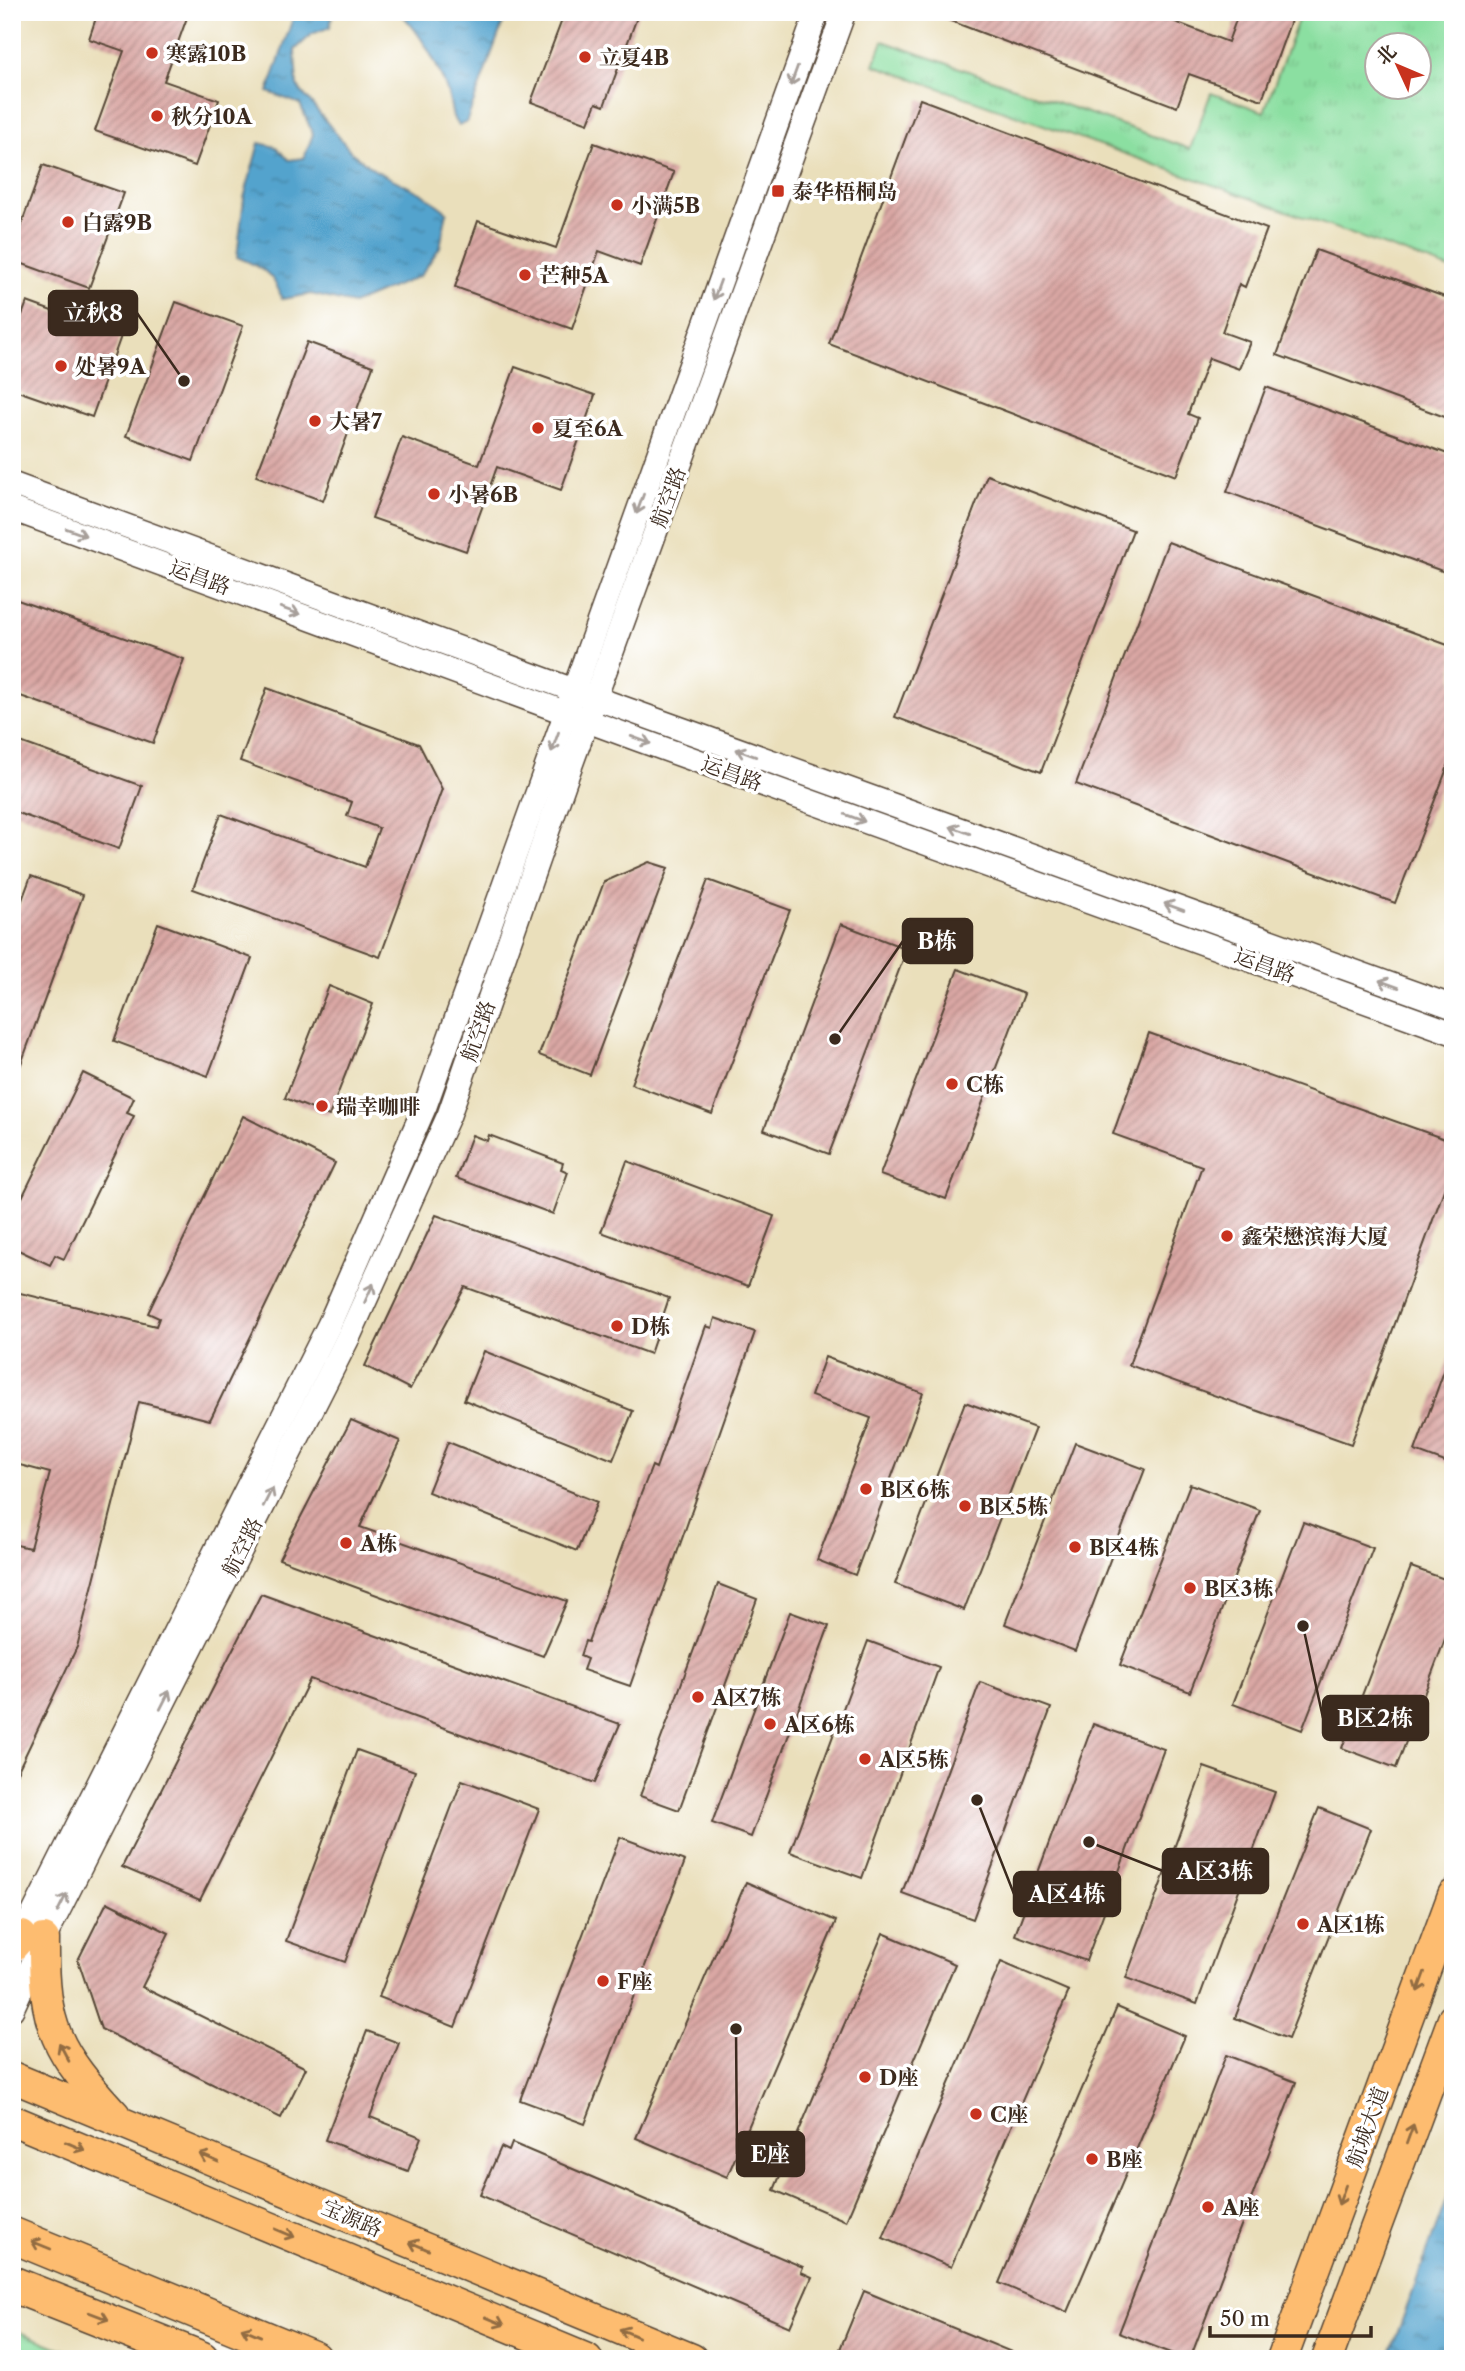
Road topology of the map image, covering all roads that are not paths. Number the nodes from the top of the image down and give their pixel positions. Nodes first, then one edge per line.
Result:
1 (817, 12) edge
2 (844, 12) edge
3 (12, 484) edge
4 (12, 509) edge
5 (573, 690) junction
6 (596, 698) junction
7 (565, 713) junction
8 (587, 721) junction
9 (1453, 1007) edge
10 (1453, 1033) edge
11 (1453, 1895) edge
12 (23, 1944) edge
13 (12, 2009) edge
14 (1453, 2019) edge
15 (12, 2077) edge
16 (12, 2120) edge
17 (122, 2123) junction
18 (12, 2235) edge
19 (12, 2284) edge
20 (201, 2359) edge
21 (314, 2359) edge
22 (587, 2359) edge
23 (692, 2359) edge
24 (1282, 2359) edge
25 (1327, 2359) edge

1 -> 5 street, 航空路
2 - 6 street, 航空路
3 - 5 street, 运昌路
4 -> 7 street, 运昌路
5 - 6 street, 运昌路
5 - 7 street, 航空路
6 - 8 street, 航空路
9 -> 6 street, 运昌路
7 - 8 street, 运昌路
7 -> 12 street, 航空路
8 -> 10 street, 运昌路
12 -> 8 street, 航空路
11 -> 24 main road, 航城大道
12 - 13 street, 航空路
17 -> 12 main road
25 -> 14 main road, 航城大道
15 - 17 main road, 宝源路
16 -> 22 main road, 宝源路
23 -> 17 main road, 宝源路
21 -> 18 highway
19 -> 20 highway

